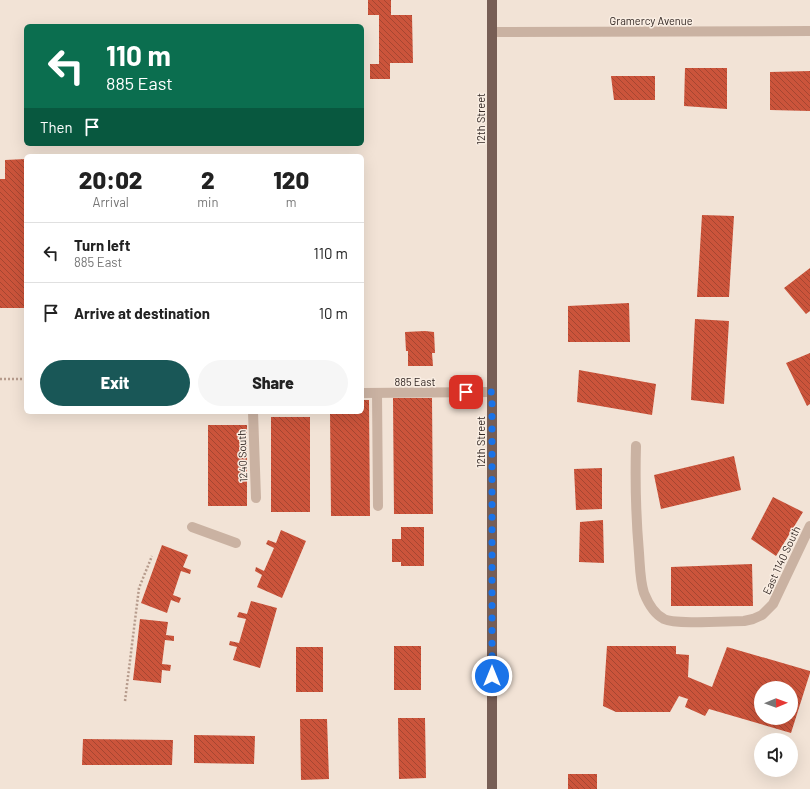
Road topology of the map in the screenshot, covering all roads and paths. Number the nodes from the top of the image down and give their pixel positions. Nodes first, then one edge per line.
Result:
1 (492, 0) edge
2 (810, 31) edge
3 (492, 32) junction
4 (0, 379) edge
5 (24, 379) edge
6 (492, 392) junction
7 (364, 393) edge
8 (377, 393) junction
9 (253, 414) edge
10 (636, 446) dead end
11 (256, 498) dead end
12 (378, 506) dead end
13 (810, 526) edge
14 (192, 527) dead end
15 (236, 543) dead end
16 (152, 556) dead end
17 (125, 701) dead end
18 (492, 789) edge

1 - 3 main road, 12th Street
2 - 3 street, Gramercy Avenue
3 - 6 main road, 12th Street
4 - 5 path
6 - 8 street, 885 East
6 - 18 main road, 12th Street
7 - 8 street, 885 East
8 - 12 street
9 - 11 street, 1240 South
10 - 13 street, East 1140 South
14 - 15 street
16 - 17 path

